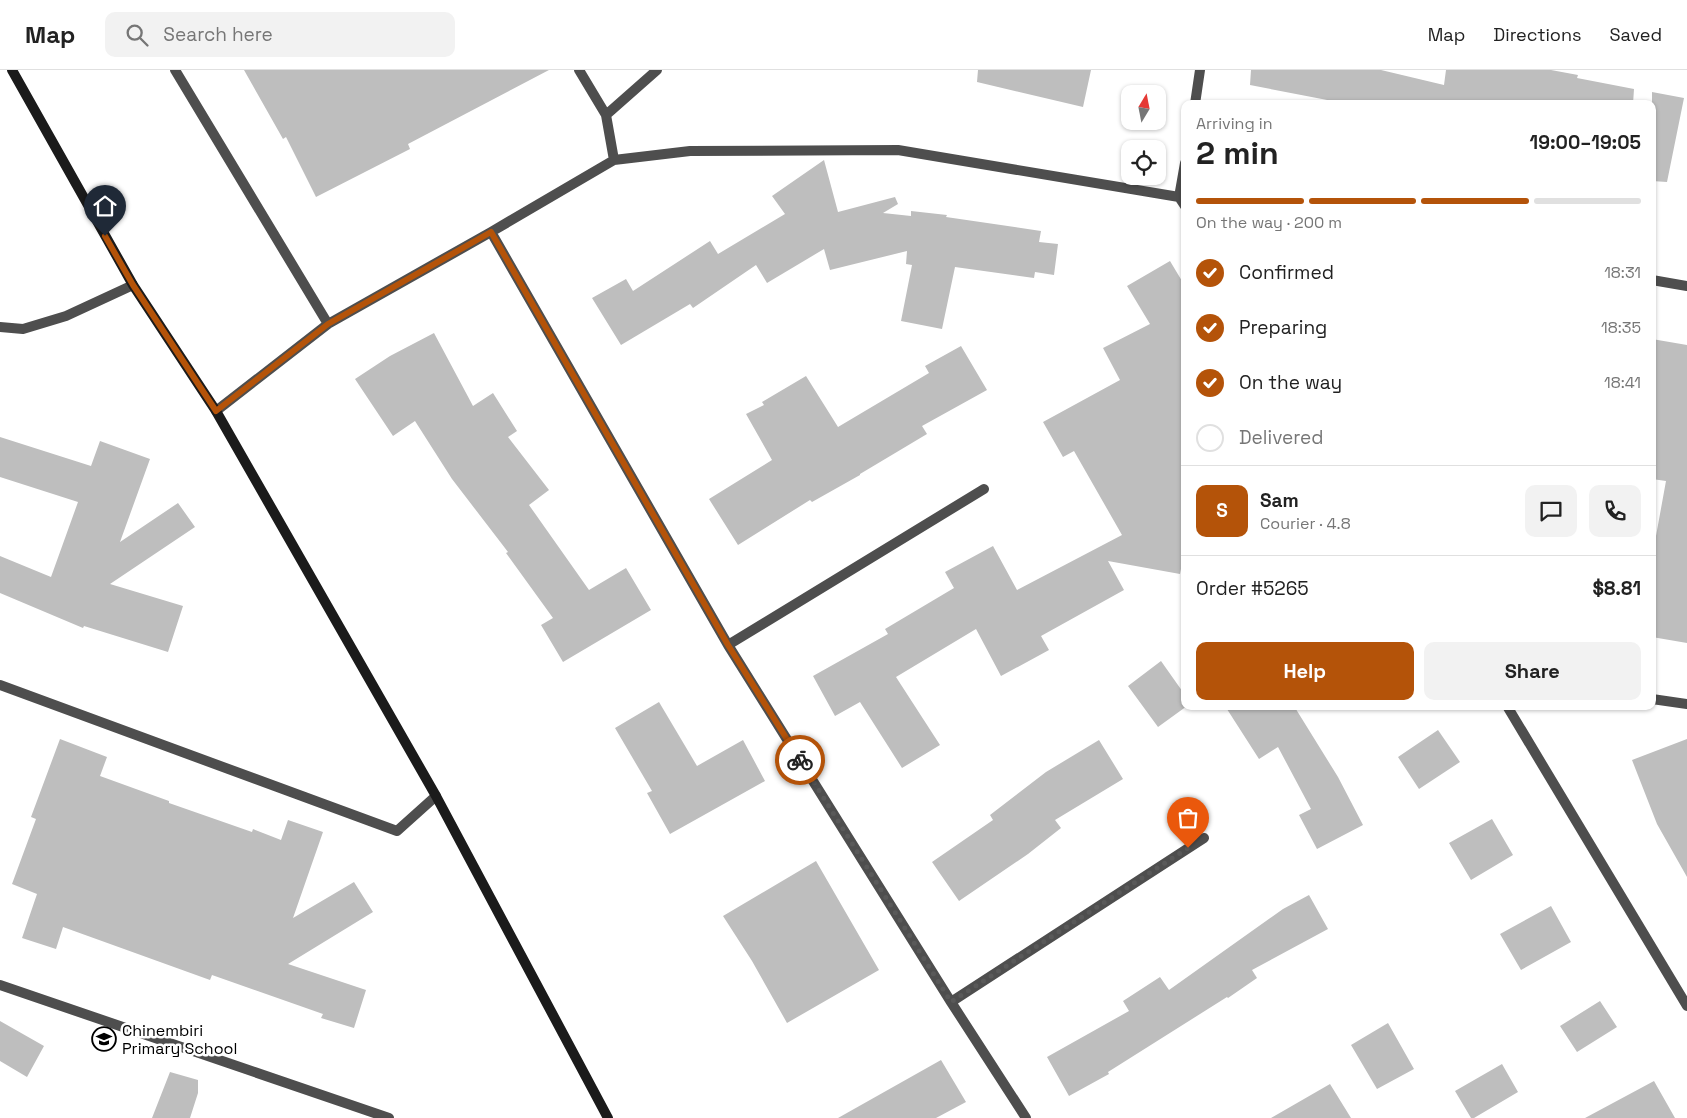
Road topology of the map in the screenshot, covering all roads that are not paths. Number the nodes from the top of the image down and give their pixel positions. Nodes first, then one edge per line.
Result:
1 (12, 70) edge
2 (175, 70) edge
3 (579, 70) edge
4 (657, 70) edge
5 (1200, 70) edge
6 (1196, 100) edge
7 (606, 115) junction
8 (614, 160) junction
9 (1181, 200) edge
10 (491, 232) junction
11 (1656, 281) edge
12 (133, 285) junction
13 (1687, 286) edge
14 (328, 324) junction
15 (0, 327) edge
16 (216, 411) junction
17 (984, 489) dead end
18 (728, 645) junction
19 (0, 685) edge
20 (1656, 700) edge
21 (1687, 704) edge
22 (1509, 710) edge
23 (436, 796) junction
24 (1204, 838) dead end
25 (0, 985) edge
26 (951, 1002) junction
27 (1687, 1006) edge
28 (389, 1118) edge
29 (608, 1118) edge
30 (1026, 1118) edge

1 - 12 street
2 - 14 street
3 - 7 street
4 - 7 street
5 - 6 street
7 - 8 street
8 - 9 street
8 - 10 street
10 - 14 street
10 - 18 street
11 - 13 street
12 - 15 street
12 - 16 street
14 - 16 street
16 - 23 street
17 - 18 street
18 - 26 street
19 - 23 street
20 - 21 street
22 - 27 street
23 - 29 street
24 - 26 street
25 - 28 street
26 - 30 street

